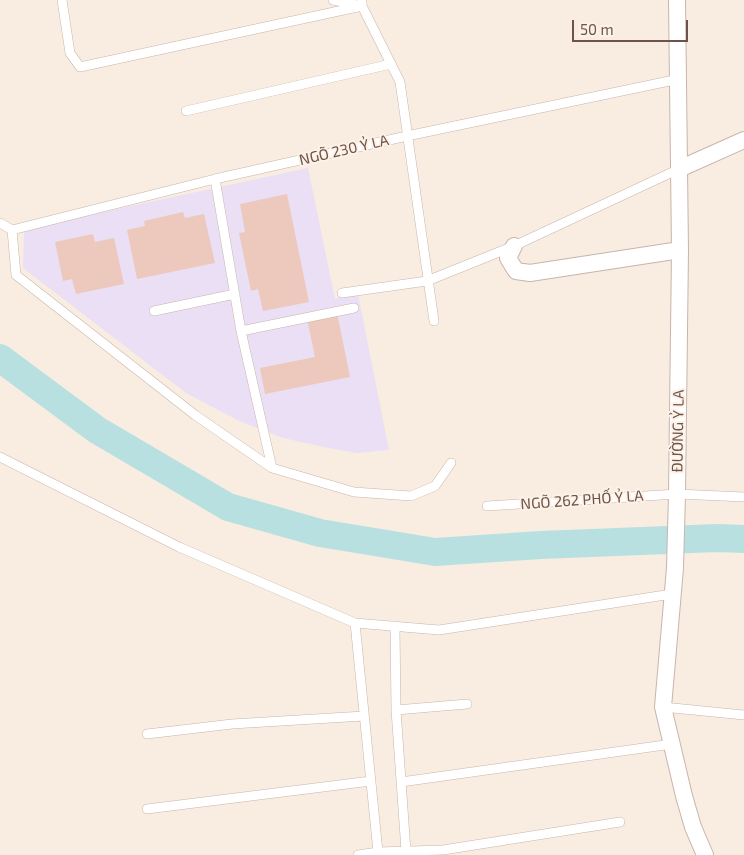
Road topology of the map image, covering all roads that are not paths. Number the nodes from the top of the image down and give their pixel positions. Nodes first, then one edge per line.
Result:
1 (62, 0) edge
2 (333, 0) edge
3 (677, 0) edge
4 (362, 3) edge
5 (391, 64) junction
6 (679, 79) junction
7 (186, 112) dead end
8 (407, 136) junction
9 (744, 140) edge
10 (678, 169) junction
11 (215, 179) junction
12 (0, 223) edge
13 (12, 230) junction
14 (514, 246) junction
15 (680, 250) junction
16 (427, 281) junction
17 (342, 292) dead end
18 (235, 294) junction
19 (354, 308) dead end
20 (154, 311) dead end
21 (434, 322) dead end
22 (241, 331) junction
23 (0, 457) edge
24 (451, 463) dead end
25 (272, 468) junction
26 (677, 494) junction
27 (744, 497) edge
28 (488, 506) dead end
29 (672, 594) junction
30 (355, 623) junction
31 (395, 626) junction
32 (468, 704) dead end
33 (663, 707) junction
34 (396, 710) junction
35 (744, 715) edge
36 (364, 716) junction
37 (147, 734) dead end
38 (672, 744) junction
39 (371, 781) junction
40 (401, 782) junction
41 (147, 809) dead end
42 (620, 822) dead end
43 (406, 851) junction
44 (378, 852) junction
45 (443, 852) edge
46 (358, 855) edge
47 (705, 855) edge

1 - 4 lane
2 - 4 lane
3 - 6 street, ĐƯỜNG Ỷ LA
4 - 5 lane
5 - 7 lane
5 - 8 lane
6 - 8 lane, NGÕ 230 Ỷ LA
6 - 10 street, ĐƯỜNG Ỷ LA
8 - 11 lane, NGÕ 230 Ỷ LA
8 - 16 lane
9 - 10 street
10 - 14 lane
10 - 15 street, ĐƯỜNG Ỷ LA
11 - 13 lane, NGÕ 230 Ỷ LA
11 - 18 lane
12 - 13 lane
13 - 25 lane
14 - 15 street
14 - 16 lane
15 - 26 street, ĐƯỜNG Ỷ LA
16 - 17 lane
16 - 21 lane
18 - 20 lane
18 - 22 lane
19 - 22 lane
22 - 25 lane
23 - 30 lane
24 - 25 lane
26 - 27 lane, NGÕ 262 PHỐ Ỷ LA
26 - 28 lane, NGÕ 262 PHỐ Ỷ LA
26 - 29 street, ĐƯỜNG Ỷ LA
29 - 31 lane
29 - 33 street, ĐƯỜNG Ỷ LA
30 - 31 lane
30 - 36 lane
31 - 34 lane
32 - 34 lane
33 - 35 lane
33 - 38 street, ĐƯỜNG Ỷ LA
34 - 40 lane
36 - 37 lane
36 - 39 lane
38 - 40 lane
38 - 47 street, ĐƯỜNG Ỷ LA
39 - 41 lane
39 - 44 lane
40 - 43 lane
42 - 45 lane
43 - 44 lane
43 - 45 lane
44 - 46 lane

